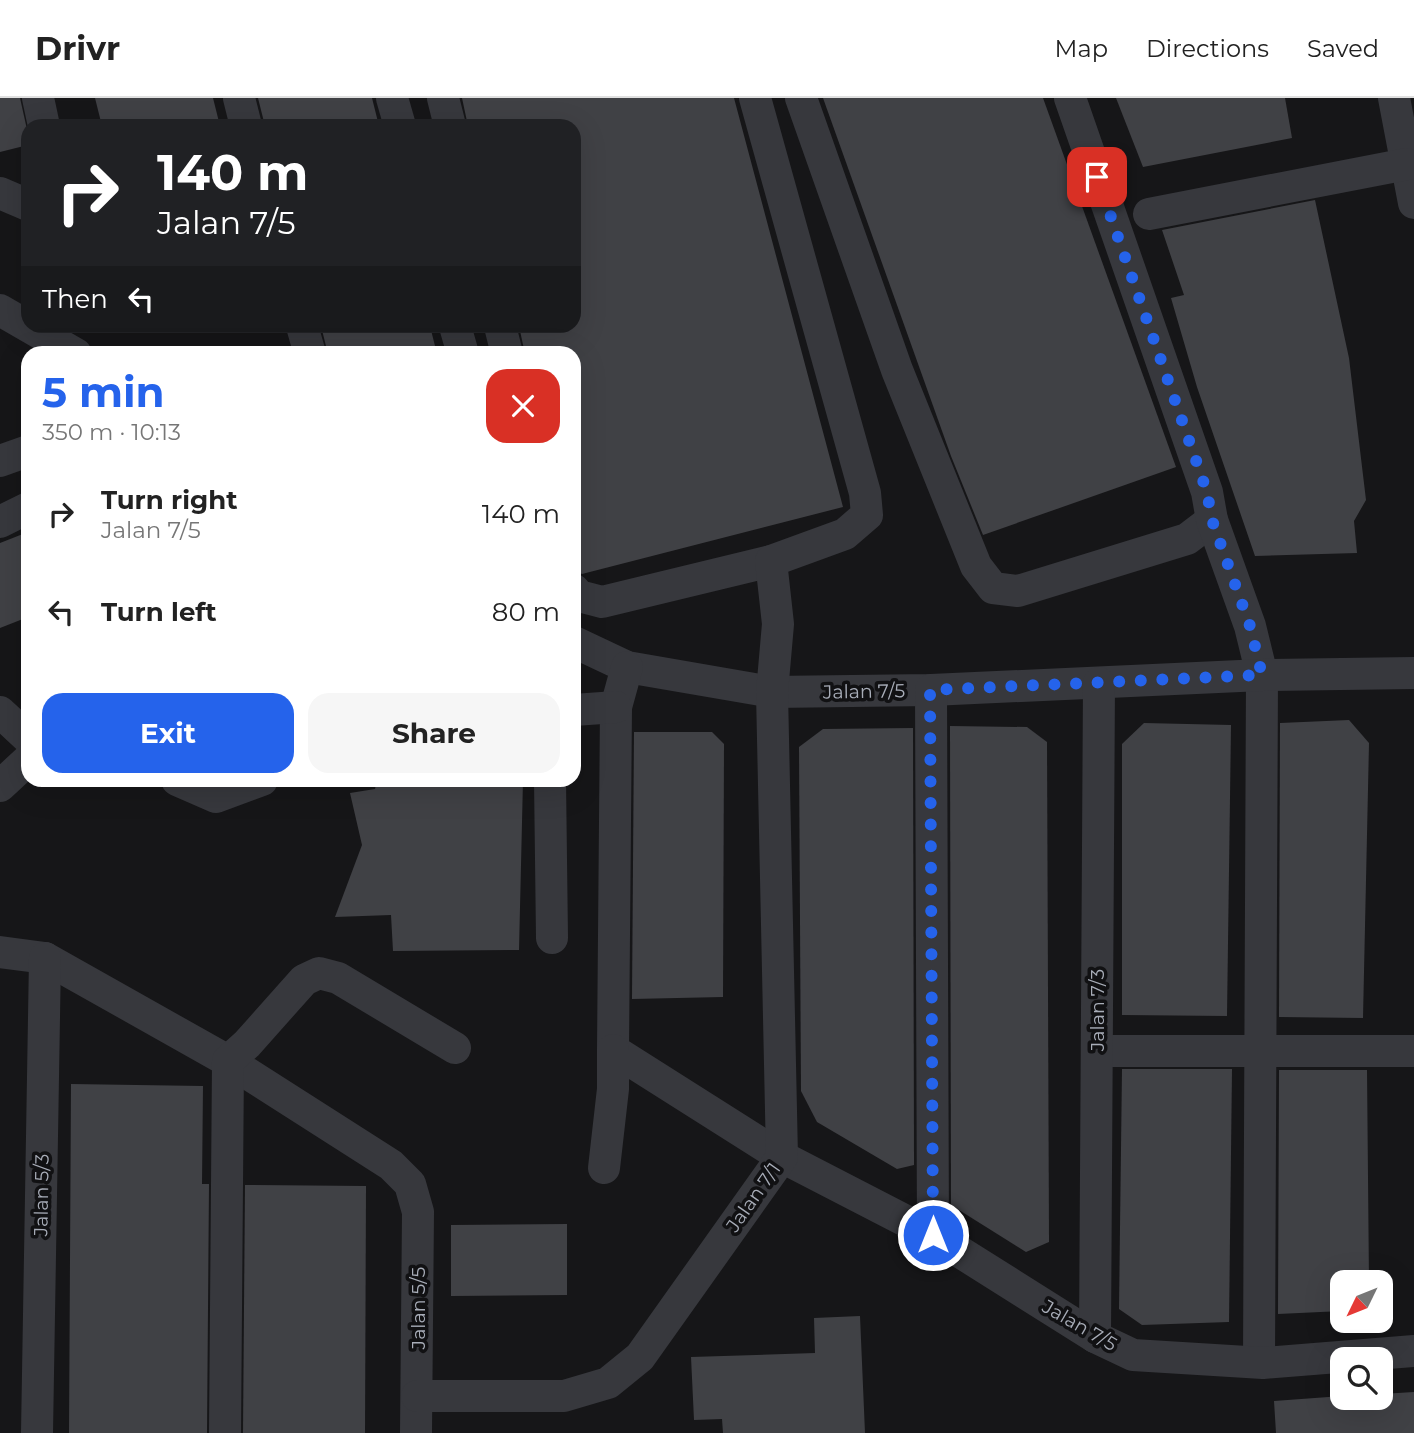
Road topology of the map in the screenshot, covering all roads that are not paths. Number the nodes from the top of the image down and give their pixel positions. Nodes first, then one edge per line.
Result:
1 (37, 98) edge
2 (239, 98) edge
3 (392, 98) edge
4 (443, 98) edge
5 (755, 98) edge
6 (801, 98) edge
7 (1070, 98) edge
8 (1394, 98) edge
9 (42, 119) edge
10 (244, 119) edge
11 (398, 119) edge
12 (448, 119) edge
13 (1407, 146) edge
14 (0, 193) edge
15 (21, 202) edge
16 (1414, 203) edge
17 (1149, 214) dead end
18 (0, 310) edge
19 (21, 319) edge
20 (50, 333) edge
21 (66, 346) edge
22 (21, 454) edge
23 (0, 461) edge
24 (21, 512) edge
25 (1212, 520) junction
26 (0, 522) edge
27 (771, 561) junction
28 (581, 597) edge
29 (581, 645) edge
30 (627, 667) junction
31 (1414, 673) edge
32 (1262, 675) junction
33 (1098, 683) junction
34 (930, 690) junction
35 (772, 692) junction
36 (616, 707) junction
37 (581, 710) edge
38 (0, 712) edge
39 (21, 731) edge
40 (21, 766) edge
41 (0, 786) edge
42 (193, 787) edge
43 (243, 787) edge
44 (550, 787) edge
45 (552, 938) dead end
46 (0, 951) edge
47 (45, 958) junction
48 (454, 1048) dead end
49 (613, 1050) junction
50 (1097, 1051) junction
51 (1260, 1051) junction
52 (1414, 1051) edge
53 (228, 1061) junction
54 (782, 1157) junction
55 (604, 1168) dead end
56 (933, 1235) junction
57 (1095, 1337) junction
58 (1414, 1351) edge
59 (1259, 1362) junction
60 (417, 1396) junction
61 (37, 1433) edge
62 (225, 1433) edge
63 (416, 1433) edge

1 - 9 street
2 - 10 street
3 - 11 street
4 - 12 street
5 - 27 street
6 - 25 street
7 - 25 street
8 - 13 street
13 - 16 street
13 - 17 street
14 - 15 street
18 - 19 street
20 - 21 street
22 - 23 street
24 - 26 street
25 - 32 street
27 - 28 street
27 - 35 street, Jalan 7/1
29 - 30 street, Jalan 7/5
30 - 35 street, Jalan 7/5
30 - 36 street
31 - 32 street, Jalan 7/5
32 - 33 street, Jalan 7/5
32 - 51 street
33 - 34 street, Jalan 7/5
33 - 50 street, Jalan 7/3
34 - 35 street, Jalan 7/5
34 - 56 street
35 - 54 street, Jalan 7/1
36 - 37 street
36 - 49 street
38 - 39 street
40 - 41 street
42 - 43 street
44 - 45 street
46 - 47 street
47 - 53 street
47 - 61 street, Jalan 5/3
48 - 53 street
49 - 54 street, Jalan 7/5
49 - 55 street
50 - 51 street
50 - 57 street, Jalan 7/3
51 - 52 street
51 - 59 street
53 - 60 street, Jalan 5/5
53 - 62 street
54 - 56 street, Jalan 7/5
54 - 60 street, Jalan 7/1
56 - 57 street, Jalan 7/5
57 - 59 street, Jalan 7/5
58 - 59 street, Jalan 7/5
60 - 63 street, Jalan 5/5

